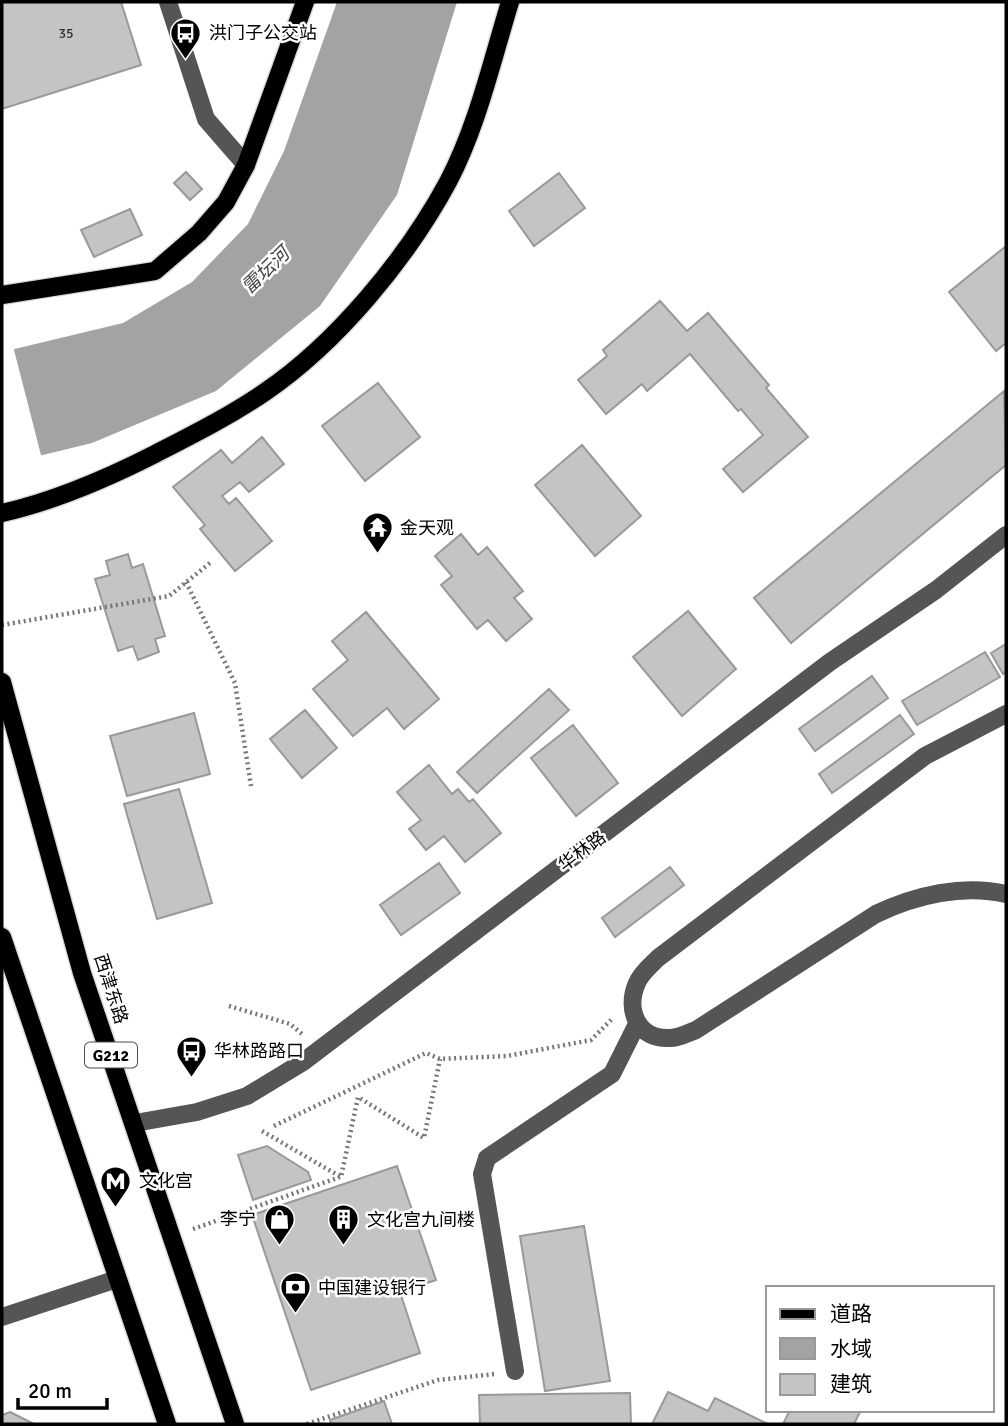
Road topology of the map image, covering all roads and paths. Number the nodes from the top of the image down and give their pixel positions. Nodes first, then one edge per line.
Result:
1 (168, 2) edge
2 (305, 2) edge
3 (510, 2) edge
4 (246, 165) junction
5 (2, 295) edge
6 (2, 513) edge
7 (1006, 535) edge
8 (210, 563) dead end
9 (186, 582) junction
10 (2, 625) edge
11 (2, 682) edge
12 (1006, 714) edge
13 (251, 786) dead end
14 (1006, 894) edge
15 (2, 937) edge
16 (630, 1002) junction
17 (229, 1006) dead end
18 (637, 1024) junction
19 (321, 1048) junction
20 (440, 1059) junction
21 (135, 1124) junction
22 (274, 1126) dead end
23 (262, 1131) dead end
24 (341, 1177) junction
25 (173, 1236) junction
26 (117, 1279) junction
27 (2, 1317) edge
28 (515, 1371) joint
29 (167, 1424) edge
30 (235, 1424) edge
31 (307, 1424) edge

1 - 4 street
2 - 4 main road
3 - 6 main road
4 - 5 main road
7 - 19 street, 华林路
8 - 9 path
9 - 10 path
9 - 13 path
11 - 21 main road, 西津东路 / G212
12 - 16 street
14 - 18 street
15 - 26 main road
16 - 18 street
16 - 20 path
17 - 19 path
18 - 28 street
19 - 21 street, 华林路
20 - 22 path
20 - 24 path
21 - 25 main road, 西津东路 / G212
23 - 24 path
24 - 25 path
25 - 30 main road, 西津东路 / G212
26 - 27 street
26 - 29 main road
28 - 31 path

